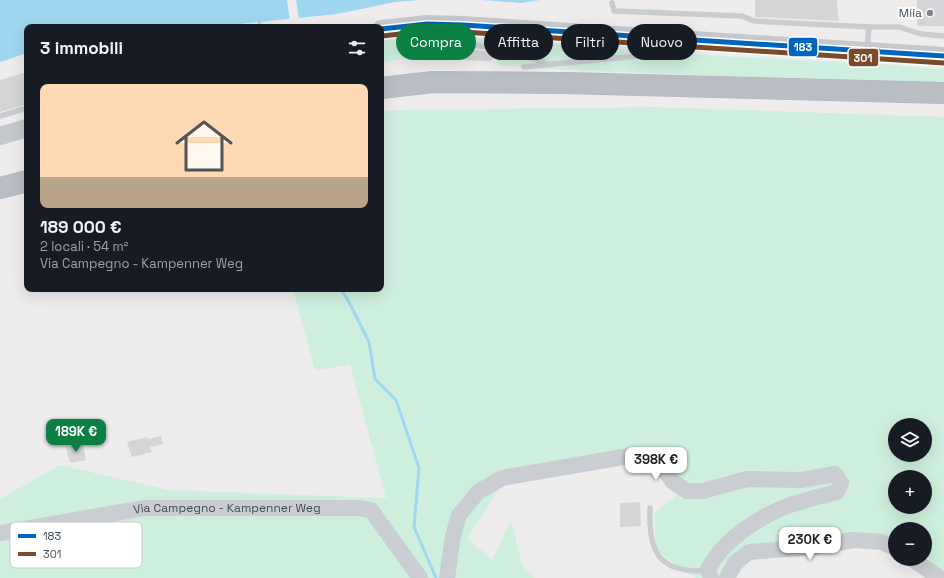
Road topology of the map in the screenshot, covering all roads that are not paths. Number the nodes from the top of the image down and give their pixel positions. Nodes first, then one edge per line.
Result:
1 (612, 4) dead end
2 (869, 26) junction
3 (384, 29) edge
4 (627, 36) edge
5 (944, 36) edge
6 (697, 41) edge
7 (476, 46) edge
8 (867, 52) junction
9 (944, 56) edge
10 (627, 57) edge
11 (546, 63) junction
12 (524, 66) dead end
13 (384, 88) edge
14 (944, 92) edge
15 (384, 98) edge
16 (944, 106) edge
17 (24, 109) edge
18 (0, 116) edge
19 (24, 129) edge
20 (0, 136) edge
21 (24, 168) edge
22 (0, 175) edge
23 (24, 182) edge
24 (0, 188) edge
25 (650, 508) dead end
26 (63, 522) edge
27 (10, 531) edge
28 (0, 533) edge
29 (888, 545) edge
30 (922, 566) edge
31 (709, 573) edge
32 (420, 578) edge
33 (447, 578) edge
34 (727, 578) edge
35 (940, 578) edge

1 - 2 lane
2 - 5 lane
2 - 8 lane
3 - 4 main road
6 - 8 main road
7 - 11 lane
8 - 9 main road
10 - 11 lane
11 - 12 lane
13 - 14 highway
15 - 16 highway
17 - 18 lane
19 - 20 main road
21 - 22 highway
23 - 24 highway
25 - 31 lane
26 - 32 street, Via Campegno - Kampenner Weg
27 - 28 street, Via Campegno - Kampenner Weg
29 - 34 street
30 - 35 street
31 - 33 street

